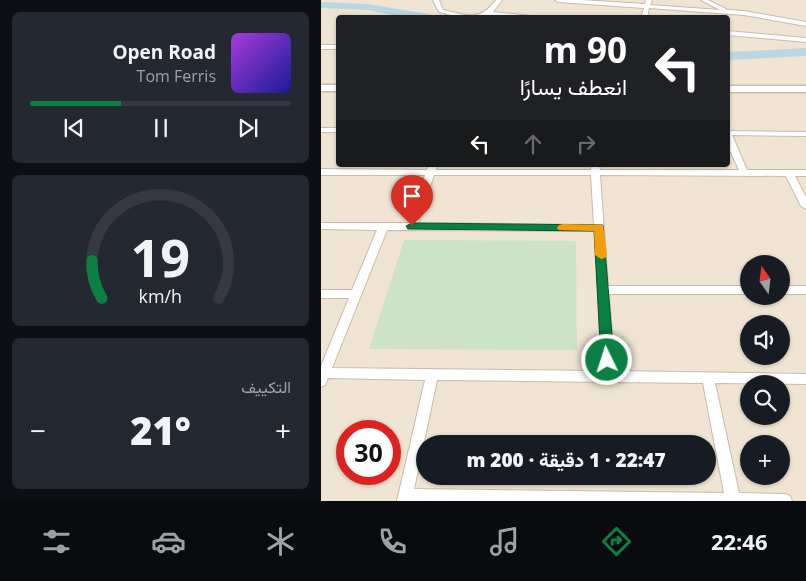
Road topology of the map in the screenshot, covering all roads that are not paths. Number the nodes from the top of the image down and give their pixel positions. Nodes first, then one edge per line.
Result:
1 (435, 0) edge
2 (499, 0) edge
3 (558, 0) edge
4 (649, 0) edge
5 (704, 0) edge
6 (647, 7) junction
7 (489, 13) junction
8 (731, 13) junction
9 (460, 15) edge
10 (483, 15) edge
11 (512, 15) edge
12 (645, 15) edge
13 (806, 24) edge
14 (730, 33) edge
15 (806, 40) edge
16 (321, 47) edge
17 (336, 47) edge
18 (321, 88) edge
19 (336, 88) edge
20 (730, 89) edge
21 (806, 89) edge
22 (321, 130) edge
23 (336, 130) edge
24 (730, 134) edge
25 (806, 134) edge
26 (730, 141) edge
27 (431, 169) edge
28 (595, 169) edge
29 (321, 172) edge
30 (743, 173) junction
31 (789, 173) junction
32 (806, 173) edge
33 (806, 206) edge
34 (321, 226) edge
35 (412, 226) junction
36 (383, 227) junction
37 (599, 228) junction
38 (603, 290) junction
39 (740, 290) edge
40 (790, 290) edge
41 (806, 290) edge
42 (321, 294) edge
43 (355, 294) junction
44 (433, 376) junction
45 (323, 377) edge
46 (609, 378) junction
47 (708, 378) junction
48 (806, 378) edge
49 (405, 498) edge
50 (733, 501) edge
51 (785, 501) edge

1 - 9 street
2 - 7 street
3 - 6 street
4 - 6 street
5 - 8 street
6 - 8 street
6 - 12 street
7 - 10 street
7 - 11 street
8 - 13 street
14 - 15 street
16 - 17 street
18 - 19 street
20 - 21 street
22 - 23 street
24 - 25 street
26 - 30 street
27 - 28 street
27 - 29 street
27 - 35 street
28 - 30 street
28 - 37 street
30 - 31 street
31 - 32 street
31 - 33 street
34 - 36 street
35 - 36 street
35 - 37 street
36 - 43 street
37 - 38 street
38 - 39 street
38 - 46 street
40 - 41 street
42 - 43 street
43 - 45 street
44 - 45 street
44 - 46 street
44 - 49 street
46 - 47 street
47 - 48 street
47 - 50 street
49 - 50 street
50 - 51 street

